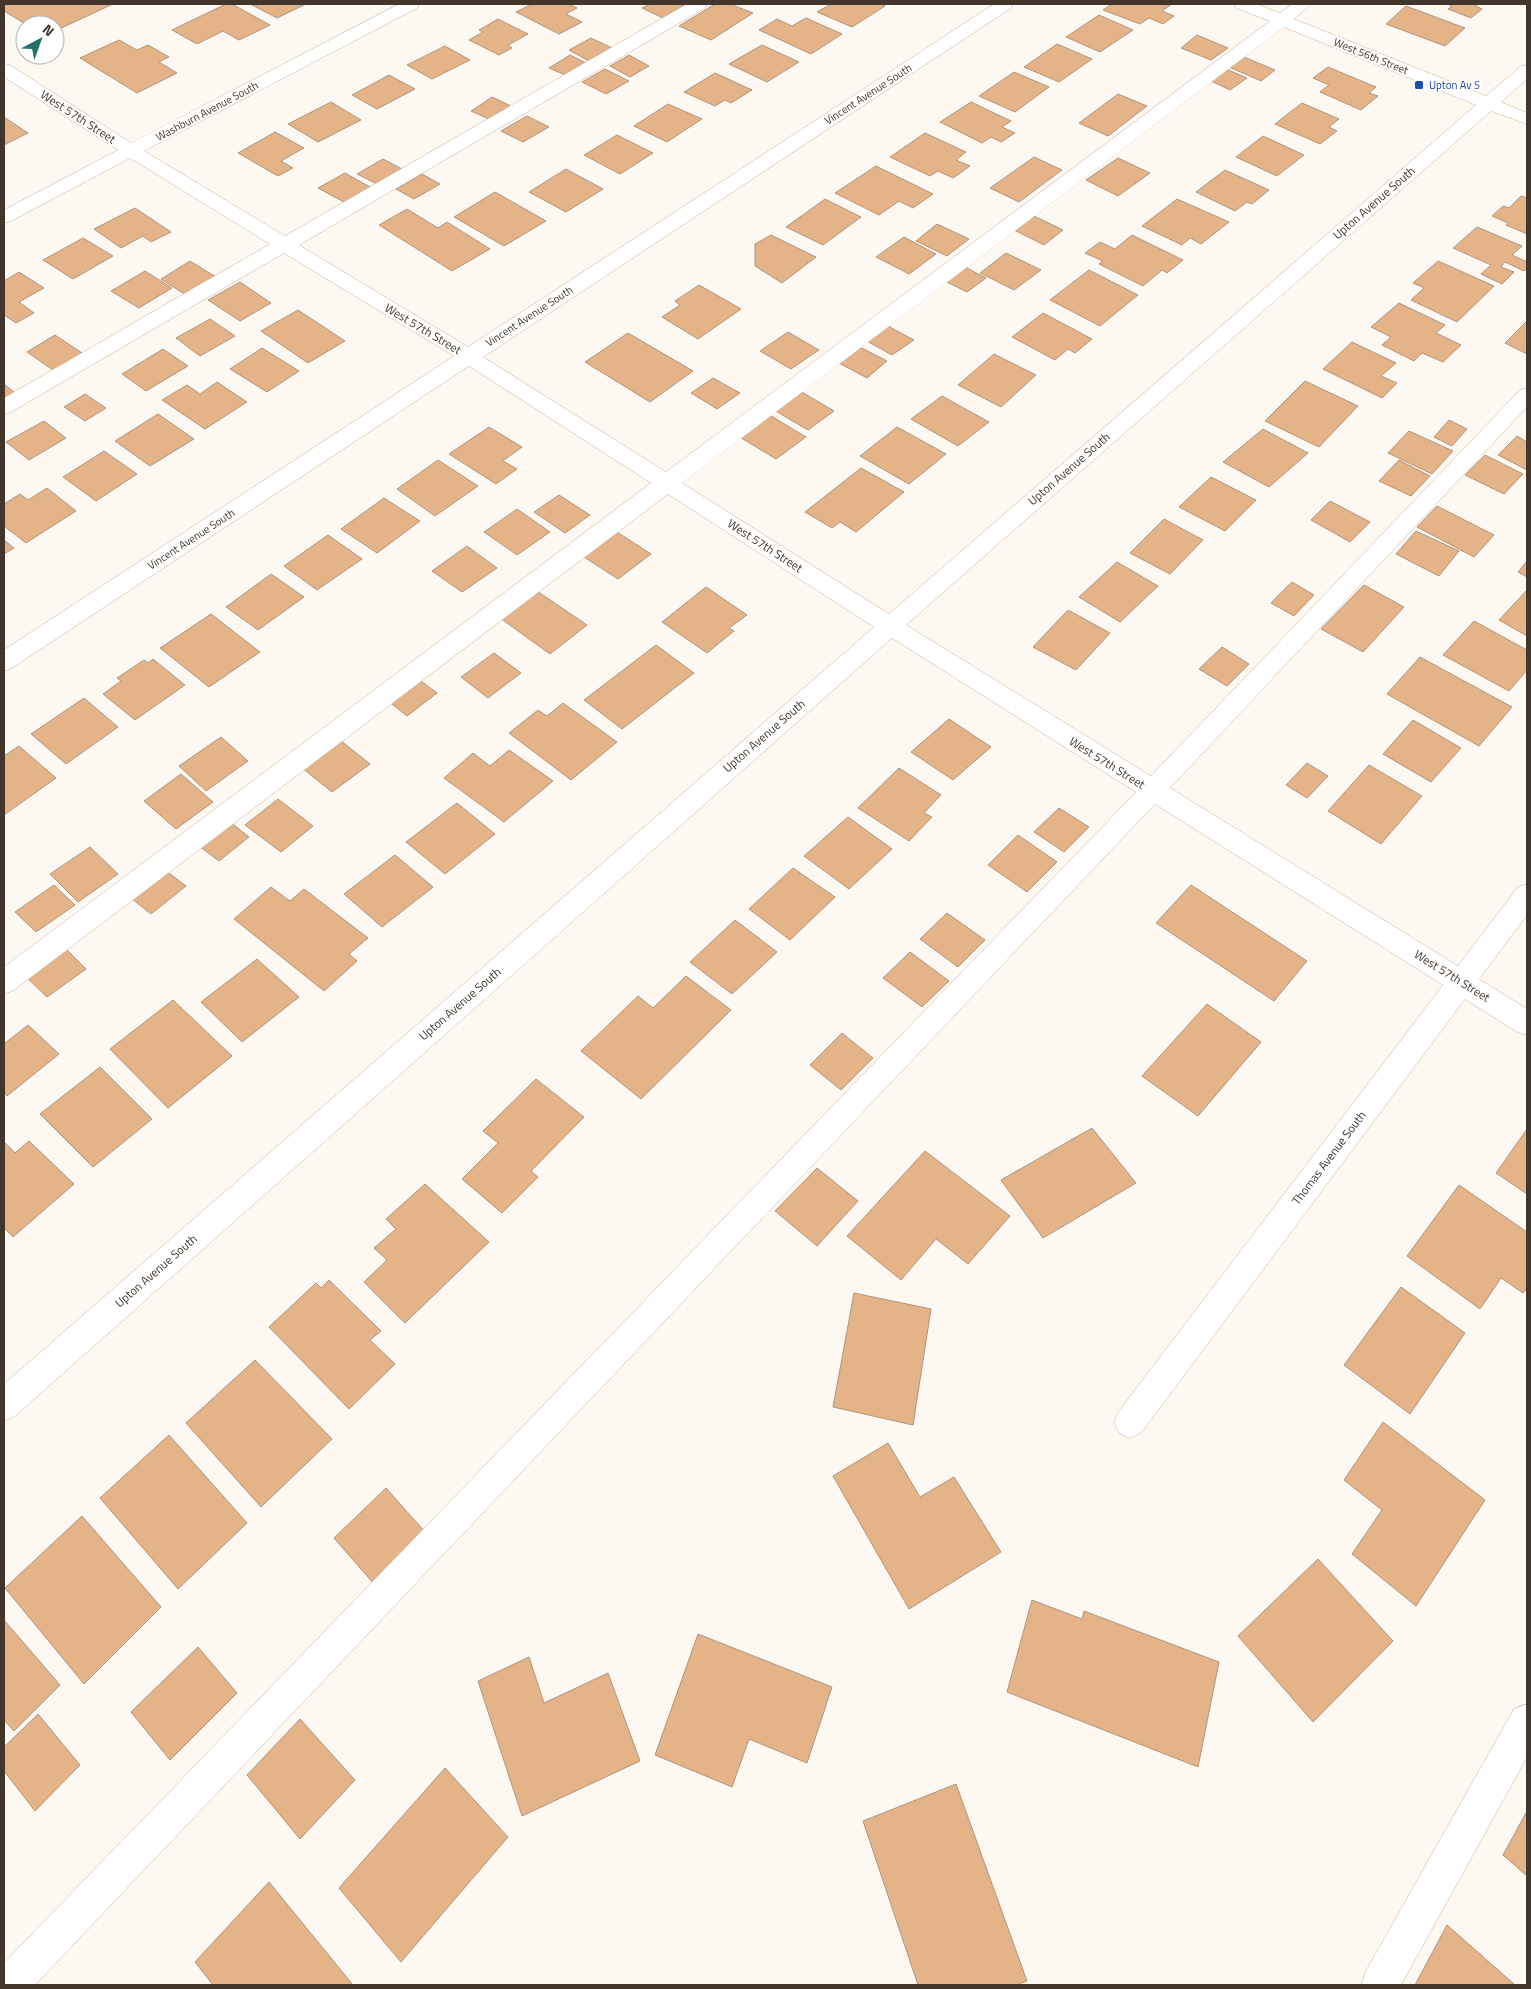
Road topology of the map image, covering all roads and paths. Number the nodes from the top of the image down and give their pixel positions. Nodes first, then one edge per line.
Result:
1 (411, 4) edge
2 (699, 4) edge
3 (1005, 4) edge
4 (1242, 4) edge
5 (1303, 4) edge
6 (1280, 20) junction
7 (4, 69) edge
8 (1527, 70) edge
9 (1489, 104) junction
10 (1527, 119) edge
11 (131, 151) junction
12 (4, 217) edge
13 (284, 244) junction
14 (468, 356) junction
15 (1527, 395) edge
16 (4, 407) edge
17 (667, 483) junction
18 (890, 626) junction
19 (4, 662) edge
20 (1152, 791) junction
21 (1527, 895) edge
22 (4, 982) edge
23 (1462, 983) junction
24 (1527, 1023) edge
25 (4, 1405) edge
26 (1130, 1422) dead end
27 (1527, 1722) edge
28 (9, 1985) edge
29 (1380, 1985) edge

1 - 11 street, Washburn Avenue South
2 - 13 street
3 - 14 street, Vincent Avenue South
4 - 6 street, West 56th Street
5 - 6 street
6 - 9 street, West 56th Street
6 - 17 street
7 - 11 street, West 57th Street
8 - 9 street, Upton Avenue South
9 - 10 street, West 56th Street
9 - 18 street, Upton Avenue South
11 - 12 street, Washburn Avenue South
11 - 13 street, West 57th Street
13 - 14 street, West 57th Street
13 - 16 street
14 - 17 street, West 57th Street
14 - 19 street, Vincent Avenue South
15 - 20 street
17 - 18 street, West 57th Street
17 - 22 street
18 - 20 street, West 57th Street
18 - 25 street, Upton Avenue South
20 - 23 street, West 57th Street
20 - 28 street
21 - 23 street, Thomas Avenue South
23 - 24 street, West 57th Street
23 - 26 street, Thomas Avenue South
27 - 29 street

